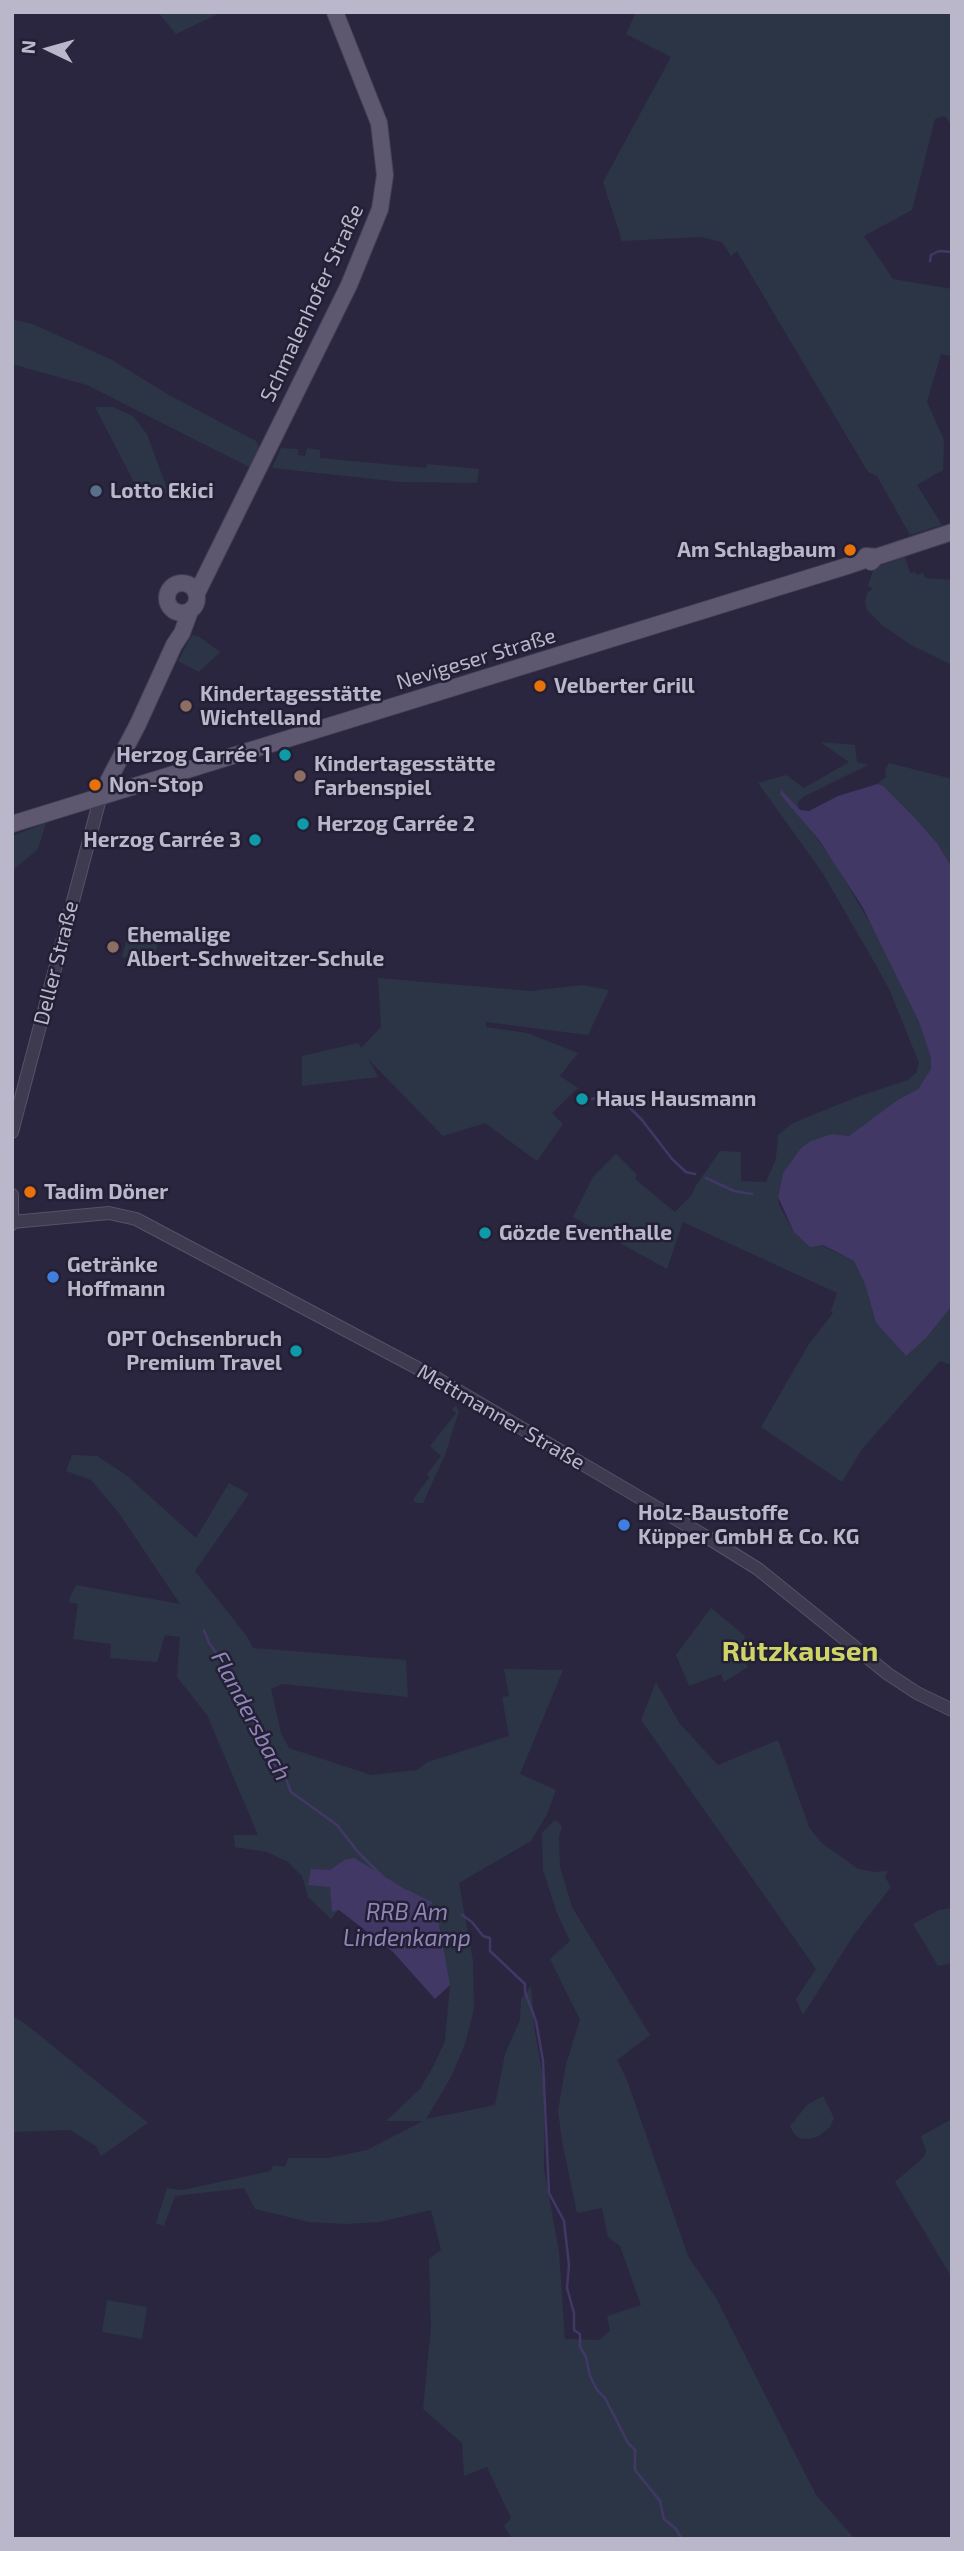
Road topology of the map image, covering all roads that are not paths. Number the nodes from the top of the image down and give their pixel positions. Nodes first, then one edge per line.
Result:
1 (335, 12) edge
2 (952, 532) edge
3 (193, 588) junction
4 (183, 611) junction
5 (119, 761) junction
6 (139, 784) junction
7 (101, 795) junction
8 (12, 824) edge
9 (12, 1132) edge
10 (12, 1195) edge
11 (12, 1222) edge
12 (952, 1710) edge

1 - 3 main road, Schmalenhofer Straße
2 - 6 main road, Nevigeser Straße
3 - 4 main road
3 - 4 main road
4 - 5 main road
5 - 6 main road
5 - 7 main road
6 - 7 main road, Nevigeser Straße
7 - 8 main road, Nevigeser Straße
7 - 9 street, Deller Straße
10 - 11 street
11 - 12 street, Mettmanner Straße

